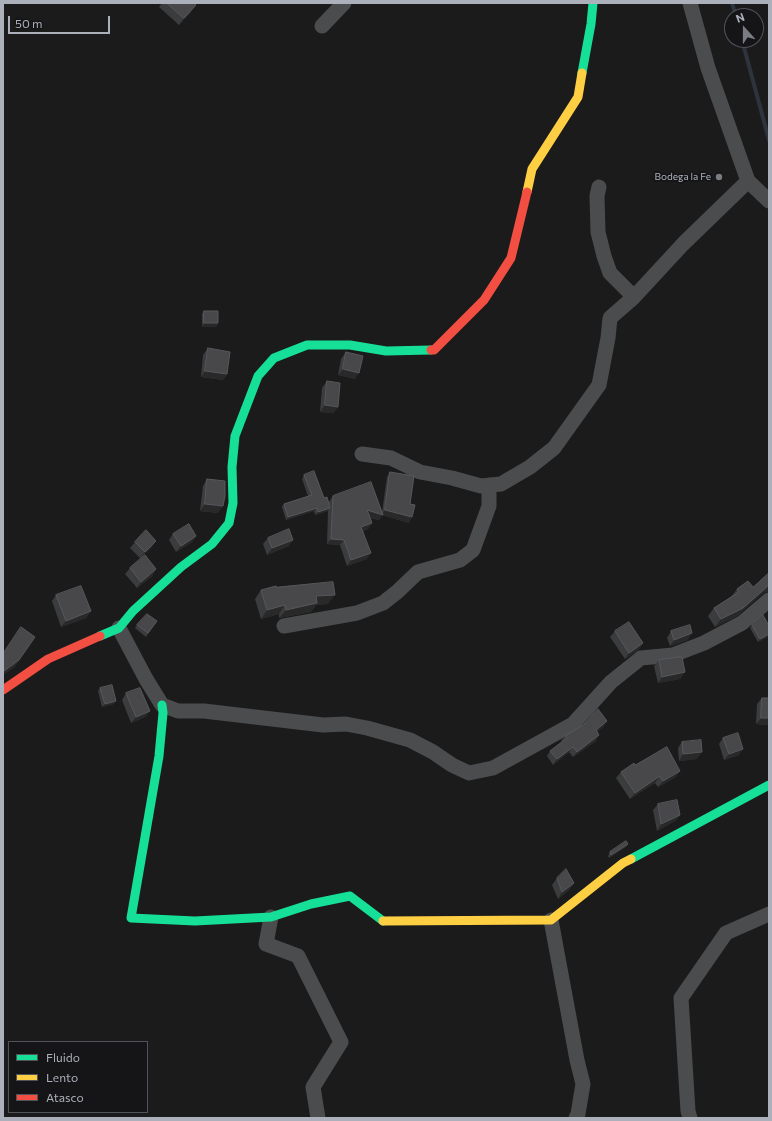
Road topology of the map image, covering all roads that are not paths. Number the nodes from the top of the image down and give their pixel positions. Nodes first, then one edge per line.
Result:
1 (344, 3) edge
2 (593, 3) edge
3 (690, 3) edge
4 (322, 26) dead end
5 (748, 181) junction
6 (599, 187) dead end
7 (769, 201) edge
8 (634, 297) junction
9 (362, 454) dead end
10 (489, 485) junction
11 (769, 600) edge
12 (284, 626) dead end
13 (119, 628) junction
14 (3, 690) edge
15 (162, 705) junction
16 (769, 785) edge
17 (769, 914) edge
18 (271, 917) junction
19 (551, 920) junction
20 (318, 1118) edge
21 (576, 1118) edge
22 (690, 1118) edge

1 - 4 street
2 - 13 street
3 - 5 street
5 - 7 street
5 - 8 street
6 - 8 street
8 - 10 street
9 - 10 street
10 - 12 street
11 - 15 street
13 - 14 street
13 - 15 street
15 - 18 street
16 - 19 street
17 - 22 street
18 - 19 street
18 - 20 street
19 - 21 street

